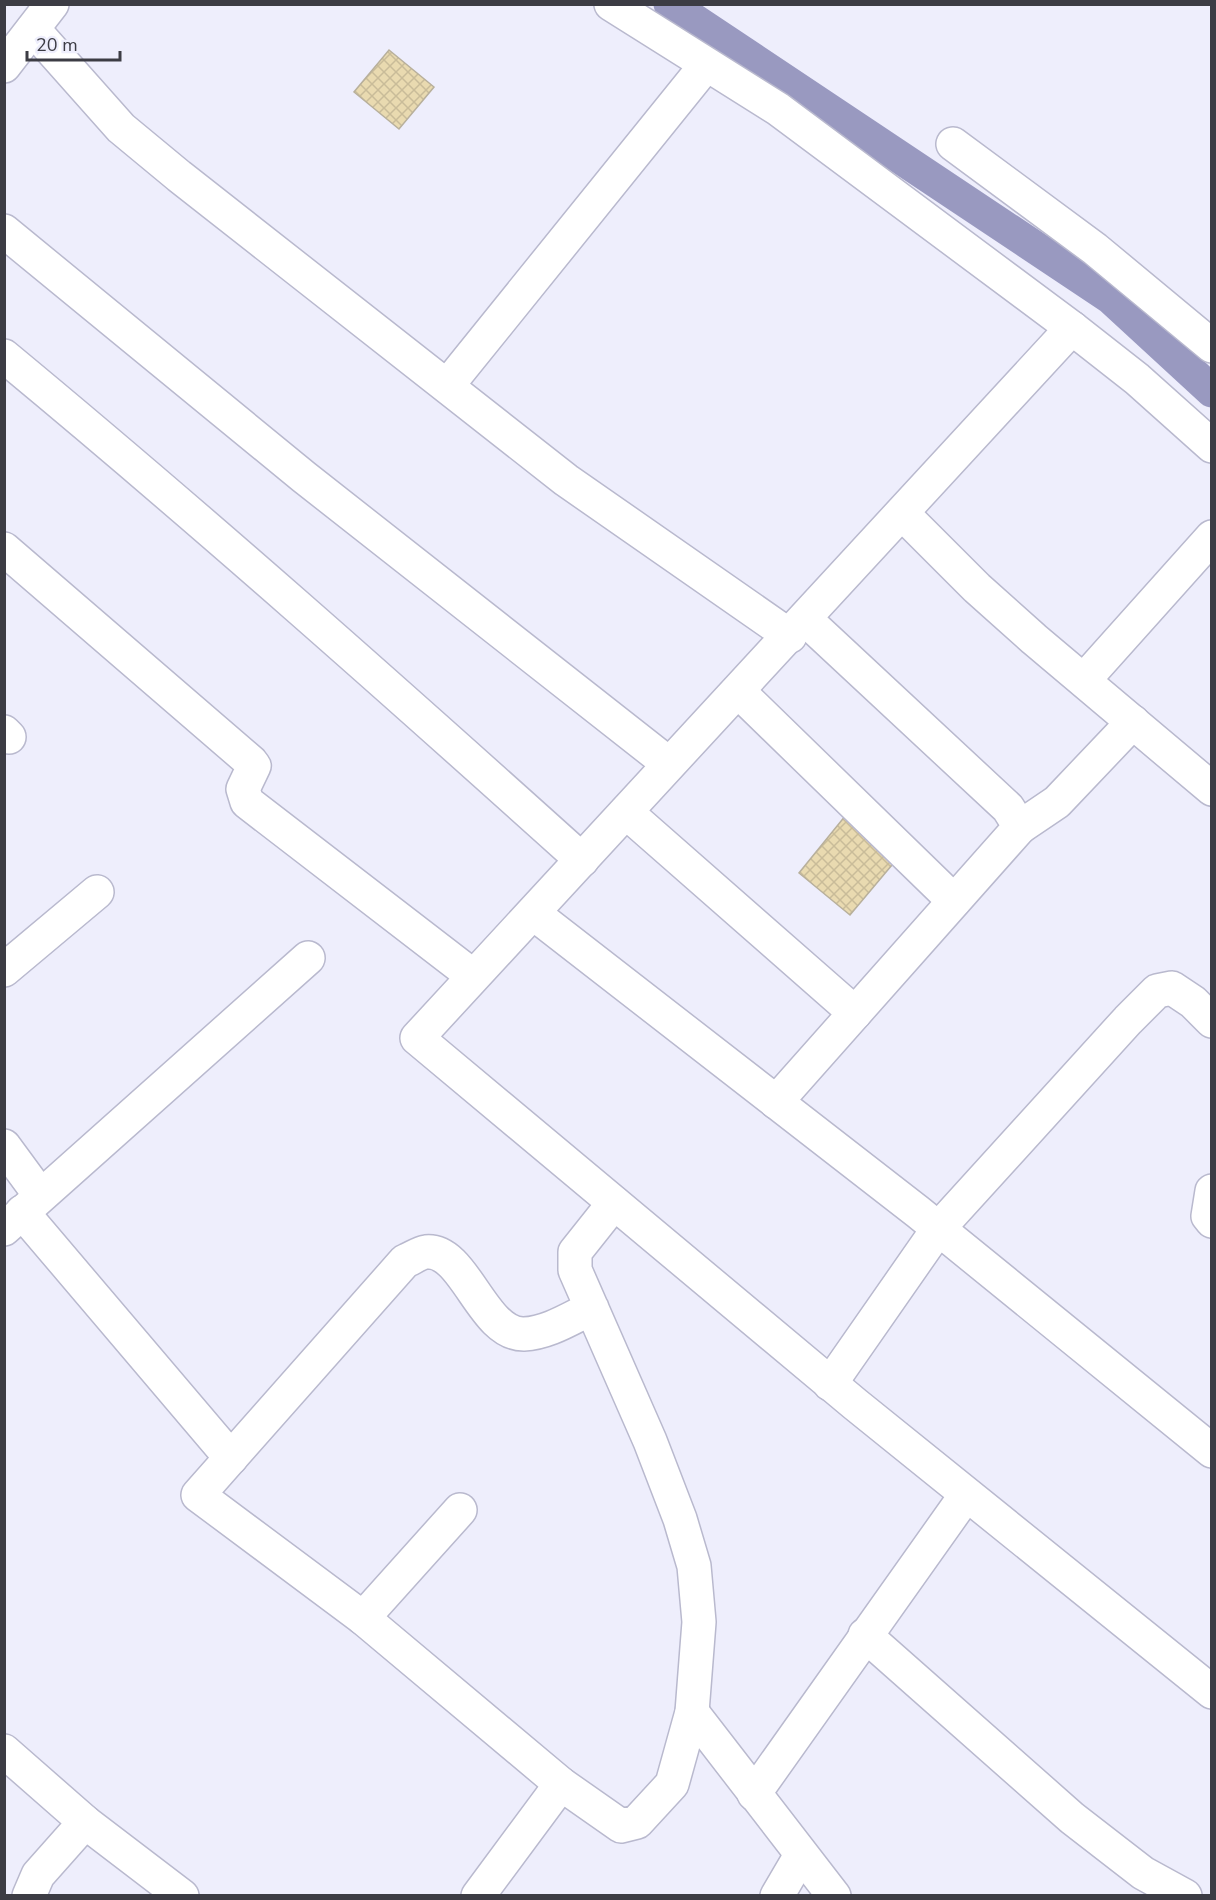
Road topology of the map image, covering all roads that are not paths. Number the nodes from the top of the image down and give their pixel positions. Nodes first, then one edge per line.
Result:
1 (610, 4) edge
2 (42, 17) edge
3 (706, 65) junction
4 (4, 66) edge
5 (954, 144) dead end
6 (4, 231) edge
7 (1072, 328) junction
8 (1212, 346) edge
9 (4, 356) edge
10 (447, 386) junction
11 (1212, 446) edge
12 (903, 514) junction
13 (1212, 537) edge
14 (4, 549) edge
15 (797, 628) junction
16 (1084, 680) junction
17 (738, 691) junction
18 (1133, 722) junction
19 (669, 764) junction
20 (1212, 789) edge
21 (626, 812) junction
22 (1020, 827) junction
23 (582, 860) junction
24 (97, 892) dead end
25 (954, 901) junction
26 (533, 913) junction
27 (308, 958) dead end
28 (4, 970) edge
29 (473, 976) junction
30 (855, 1013) junction
31 (1212, 1021) edge
32 (776, 1102) junction
33 (4, 1146) edge
34 (1212, 1191) edge
35 (615, 1203) junction
36 (22, 1212) edge
37 (1212, 1221) edge
38 (938, 1229) junction
39 (592, 1308) junction
40 (830, 1384) junction
41 (1208, 1443) edge
42 (231, 1458) junction
43 (966, 1495) junction
44 (460, 1510) dead end
45 (363, 1618) junction
46 (865, 1635) junction
47 (1211, 1693) edge
48 (692, 1712) junction
49 (10, 1766) edge
50 (561, 1784) junction
51 (754, 1794) junction
52 (85, 1822) junction
53 (801, 1855) junction
54 (28, 1896) edge
55 (182, 1896) edge
56 (478, 1896) edge
57 (777, 1896) edge
58 (834, 1896) edge
59 (1185, 1896) edge

1 - 3 street
2 - 4 street
2 - 10 street
3 - 7 street
3 - 10 street
5 - 8 street
6 - 19 street
7 - 11 street
7 - 12 street
9 - 23 street
10 - 15 street
12 - 15 street
12 - 16 street
13 - 16 street
14 - 29 street
15 - 17 street
15 - 22 street
16 - 18 street
17 - 19 street
17 - 25 street
18 - 20 street
18 - 22 street
19 - 21 street
21 - 23 street
21 - 30 street
22 - 25 street
23 - 26 street
24 - 28 street
25 - 30 street
26 - 29 street
26 - 32 street
27 - 36 street
29 - 35 street
30 - 32 street
31 - 38 street
32 - 38 street
33 - 36 street
34 - 37 street
35 - 39 street
35 - 40 street
36 - 42 street
38 - 40 street
38 - 41 street
39 - 42 street
39 - 48 street
40 - 43 street
42 - 45 street
43 - 46 street
43 - 47 street
44 - 45 street
45 - 50 street
46 - 51 street
46 - 59 street
48 - 50 street
48 - 51 street
49 - 52 street
50 - 56 street
51 - 53 street
52 - 54 street
52 - 55 street
53 - 57 street
53 - 58 street

